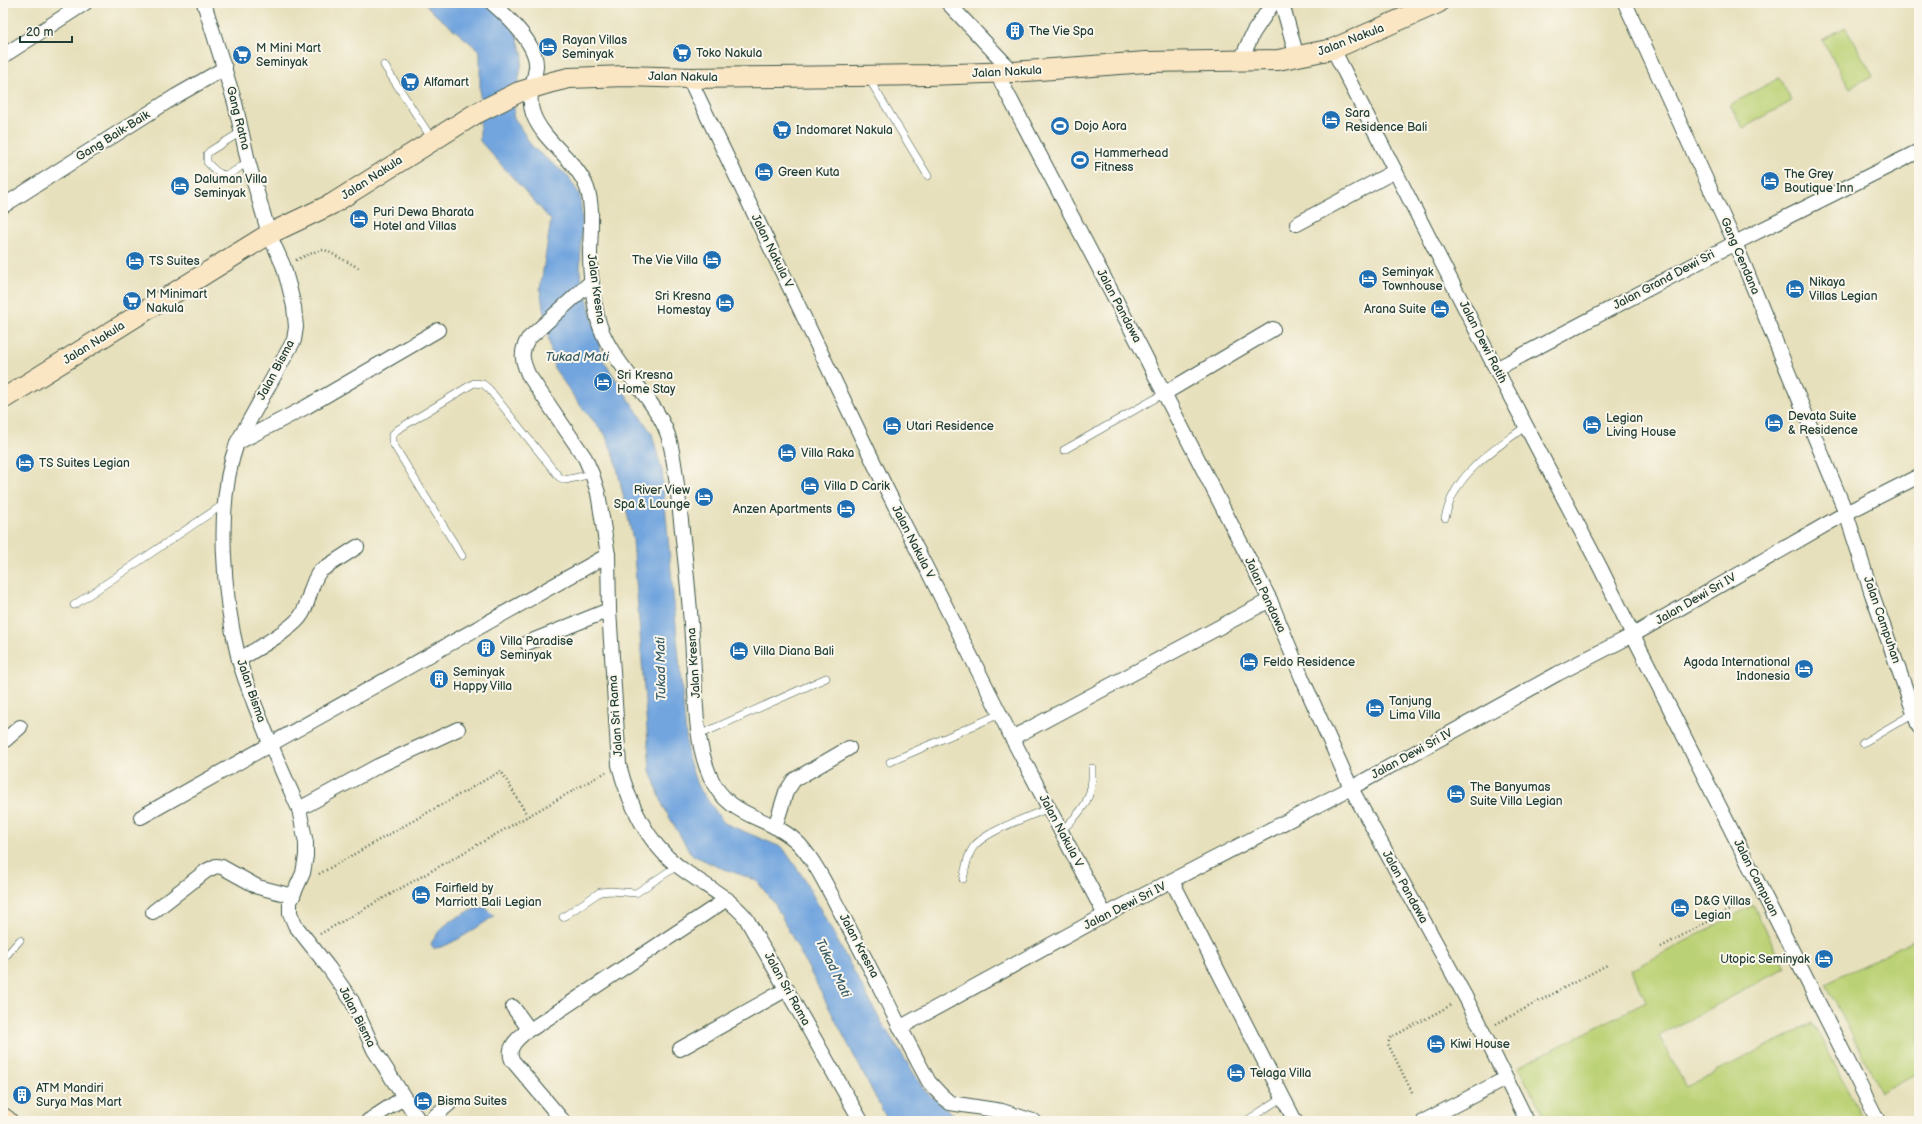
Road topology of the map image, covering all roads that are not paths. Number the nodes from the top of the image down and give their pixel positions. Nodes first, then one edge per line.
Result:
1 (85, 3) edge
2 (204, 3) edge
3 (492, 3) edge
4 (948, 3) edge
5 (1273, 3) edge
6 (1282, 3) edge
7 (1438, 3) edge
8 (1625, 3) edge
9 (1333, 49) junction
10 (3, 56) edge
11 (1297, 57) junction
12 (1240, 62) junction
13 (384, 65) dead end
14 (225, 68) junction
15 (1005, 72) junction
16 (868, 77) junction
17 (689, 78) junction
18 (525, 90) junction
19 (241, 132) junction
20 (432, 140) junction
21 (1919, 151) edge
22 (248, 161) junction
23 (1395, 171) junction
24 (928, 176) dead end
25 (3, 206) edge
26 (1297, 224) dead end
27 (269, 234) junction
28 (1735, 243) junction
29 (589, 284) junction
30 (1273, 329) dead end
31 (438, 330) dead end
32 (1496, 369) junction
33 (1164, 393) junction
34 (3, 399) edge
35 (1526, 426) junction
36 (237, 443) junction
37 (1064, 450) dead end
38 (592, 474) junction
39 (1919, 476) edge
40 (224, 504) junction
41 (1846, 513) junction
42 (1445, 518) dead end
43 (357, 547) dead end
44 (608, 555) junction
45 (462, 556) dead end
46 (1270, 600) junction
47 (74, 605) dead end
48 (609, 610) junction
49 (1633, 635) junction
50 (527, 643) dead end
51 (239, 660) junction
52 (826, 678) dead end
53 (1914, 713) junction
54 (1000, 714) junction
55 (20, 727) dead end
56 (1919, 728) edge
57 (458, 729) dead end
58 (699, 735) junction
59 (1012, 738) junction
60 (3, 742) edge
61 (1863, 743) dead end
62 (270, 745) junction
63 (849, 748) dead end
64 (890, 762) dead end
65 (1092, 768) dead end
66 (1352, 788) junction
67 (1048, 808) junction
68 (299, 809) junction
69 (141, 817) dead end
70 (775, 827) junction
71 (1061, 831) junction
72 (677, 866) junction
73 (963, 879) dead end
74 (1172, 882) junction
75 (295, 891) junction
76 (727, 899) junction
77 (153, 912) dead end
78 (1105, 916) junction
79 (563, 917) dead end
80 (20, 940) dead end
81 (3, 959) edge
82 (787, 989) junction
83 (513, 1007) dead end
84 (901, 1027) junction
85 (529, 1029) junction
86 (680, 1050) dead end
87 (1505, 1078) junction
88 (1283, 1097) junction
89 (403, 1098) junction
90 (449, 1104) dead end
91 (3, 1118) edge
92 (7, 1121) edge
93 (368, 1121) edge
94 (419, 1121) edge
95 (428, 1121) edge
96 (563, 1121) edge
97 (861, 1121) edge
98 (1033, 1121) edge
99 (1246, 1121) edge
100 (1295, 1121) edge
101 (1424, 1121) edge
102 (1527, 1121) edge
103 (1878, 1121) edge

1 - 10 street
2 - 14 street, Gang Ratna
3 - 18 street, Jalan Kresna
4 - 15 street, Jalan Pandawa
5 - 12 street
6 - 11 street
7 - 9 main road, Jalan Nakula
8 - 28 street, Gang Cendana
9 - 11 main road, Jalan Nakula
9 - 23 street, Jalan Dewi Ratih
11 - 12 main road, Jalan Nakula
12 - 15 main road, Jalan Nakula
13 - 20 lane
14 - 19 street, Gang Ratna
14 - 25 street, Gang Baik-Baik
15 - 16 main road, Jalan Nakula
15 - 33 street, Jalan Pandawa
16 - 17 main road, Jalan Nakula
16 - 24 lane
17 - 18 main road, Jalan Nakula
17 - 54 street, Jalan Nakula V
18 - 20 main road, Jalan Nakula
18 - 29 street, Jalan Kresna
19 - 22 street, Gang Ratna
19 - 22 lane
20 - 27 main road, Jalan Nakula
21 - 28 street, Jalan Grand Dewi Sri
22 - 27 street, Gang Ratna
23 - 26 street
23 - 32 street, Jalan Dewi Ratih
27 - 34 main road, Jalan Nakula
27 - 36 street, Jalan Bisma
28 - 32 street, Jalan Grand Dewi Sri
28 - 41 street, Gang Cendana
29 - 38 street, Jalan Sri Rama
29 - 58 street, Jalan Kresna
30 - 33 street
31 - 36 street
32 - 35 street, Jalan Dewi Ratih
33 - 37 lane
33 - 46 street, Jalan Pandawa
35 - 42 lane
35 - 49 street, Jalan Dewi Ratih
36 - 40 street, Jalan Bisma
38 - 44 street, Jalan Sri Rama
38 - 45 lane
39 - 41 street, Jalan Dewi Sri IV
40 - 47 lane
40 - 51 street, Jalan Bisma
41 - 49 street, Jalan Dewi Sri IV
41 - 53 street, Jalan Campuhan
43 - 51 street
44 - 48 street, Jalan Sri Rama
44 - 62 street
46 - 59 street
46 - 66 street, Jalan Pandawa
48 - 50 street
48 - 72 street, Jalan Sri Rama
49 - 66 street, Jalan Dewi Sri IV
49 - 103 street, Jalan Campuan
51 - 62 street, Jalan Bisma
52 - 58 lane
53 - 56 street, Jalan Campuhan
53 - 61 lane
54 - 59 street, Jalan Nakula V
54 - 64 lane
55 - 60 street
57 - 68 street
58 - 70 street, Jalan Kresna
59 - 67 street, Jalan Nakula V
62 - 68 street, Jalan Bisma
62 - 69 street
63 - 70 street
65 - 71 lane
66 - 74 street, Jalan Dewi Sri IV
66 - 87 street, Jalan Pandawa
67 - 71 street, Jalan Nakula V
67 - 73 lane
68 - 75 street, Jalan Bisma
70 - 84 street, Jalan Kresna
71 - 78 street, Jalan Nakula V
72 - 76 street, Jalan Sri Rama
72 - 79 lane
74 - 78 street, Jalan Dewi Sri IV
74 - 88 street
75 - 77 street
75 - 89 street, Jalan Bisma
76 - 82 street, Jalan Sri Rama
76 - 85 street
78 - 84 street, Jalan Dewi Sri IV
80 - 81 lane
82 - 86 street
82 - 97 street, Jalan Sri Rama
83 - 85 street
84 - 98 street, Jalan Kresna
85 - 96 street
87 - 101 street
87 - 102 street, Jalan Pandawa
88 - 99 lane
88 - 100 street
89 - 93 street
89 - 94 street, Jalan Bisma
90 - 95 street
91 - 92 main road

